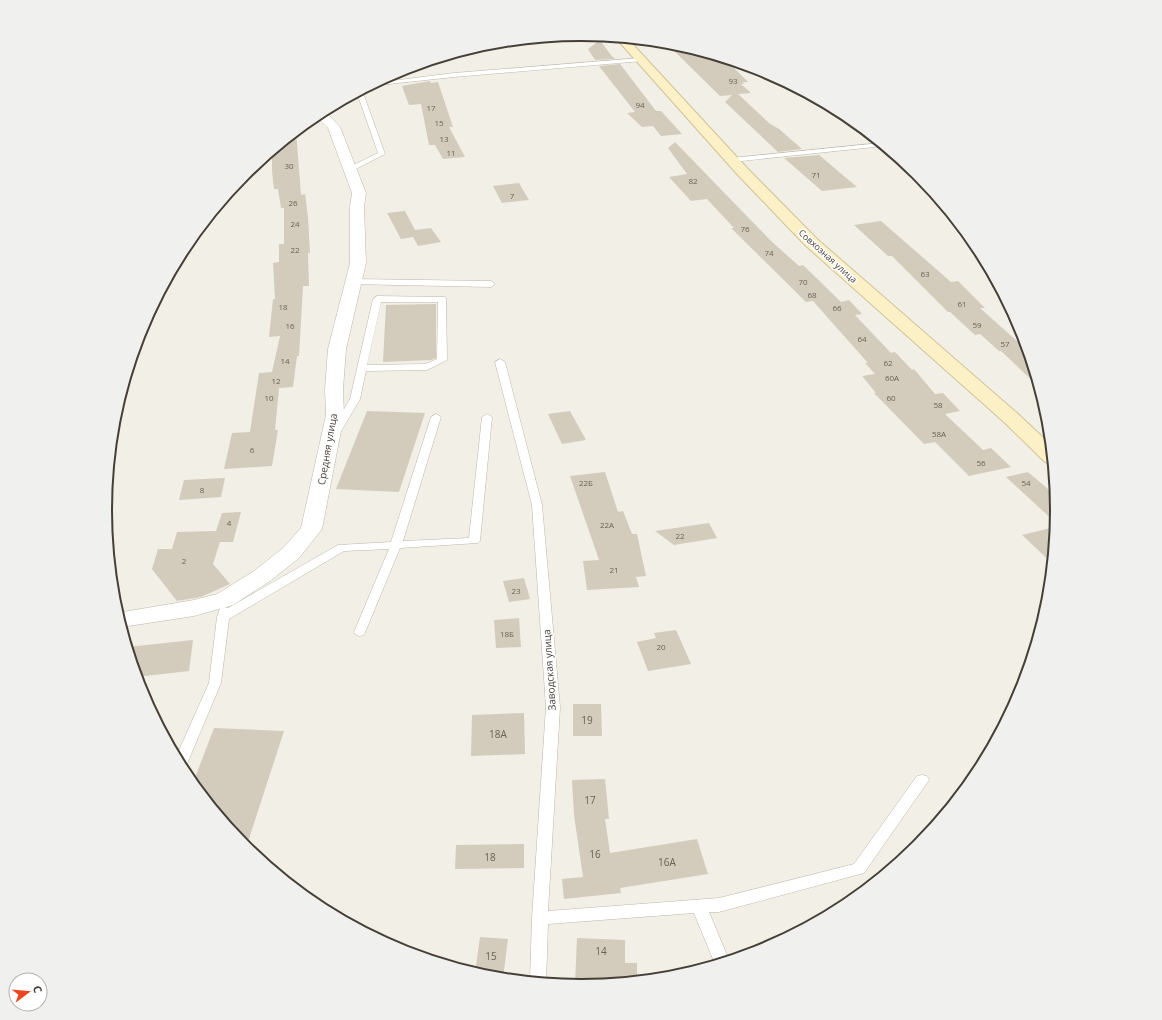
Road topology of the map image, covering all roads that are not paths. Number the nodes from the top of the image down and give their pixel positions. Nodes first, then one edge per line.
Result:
1 (625, 43) edge
2 (641, 60) junction
3 (388, 83) edge
4 (361, 96) edge
5 (324, 117) edge
6 (875, 145) edge
7 (732, 160) junction
8 (350, 170) junction
9 (353, 282) junction
10 (492, 284) dead end
11 (500, 362) dead end
12 (362, 368) junction
13 (436, 416) dead end
14 (487, 417) dead end
15 (330, 440) junction
16 (1046, 452) edge
17 (396, 545) junction
18 (224, 609) junction
19 (125, 619) edge
20 (360, 632) dead end
21 (183, 757) edge
22 (922, 780) dead end
23 (699, 907) junction
24 (540, 918) junction
25 (720, 958) edge
26 (538, 977) edge

1 - 2 street, Совхозная улица
2 - 3 lane
2 - 7 street, Совхозная улица
4 - 8 lane
5 - 8 street, Средняя улица
6 - 7 lane
7 - 16 street, Совхозная улица
8 - 9 street, Средняя улица
9 - 10 lane
9 - 15 street, Средняя улица
11 - 24 lane, Заводская улица
12 - 12 lane
12 - 15 lane
13 - 17 lane
14 - 17 lane
15 - 18 street, Средняя улица
17 - 18 lane
17 - 20 lane
18 - 19 street, Средняя улица
18 - 21 lane
22 - 23 lane
23 - 24 lane
23 - 25 lane
24 - 26 lane, Заводская улица

